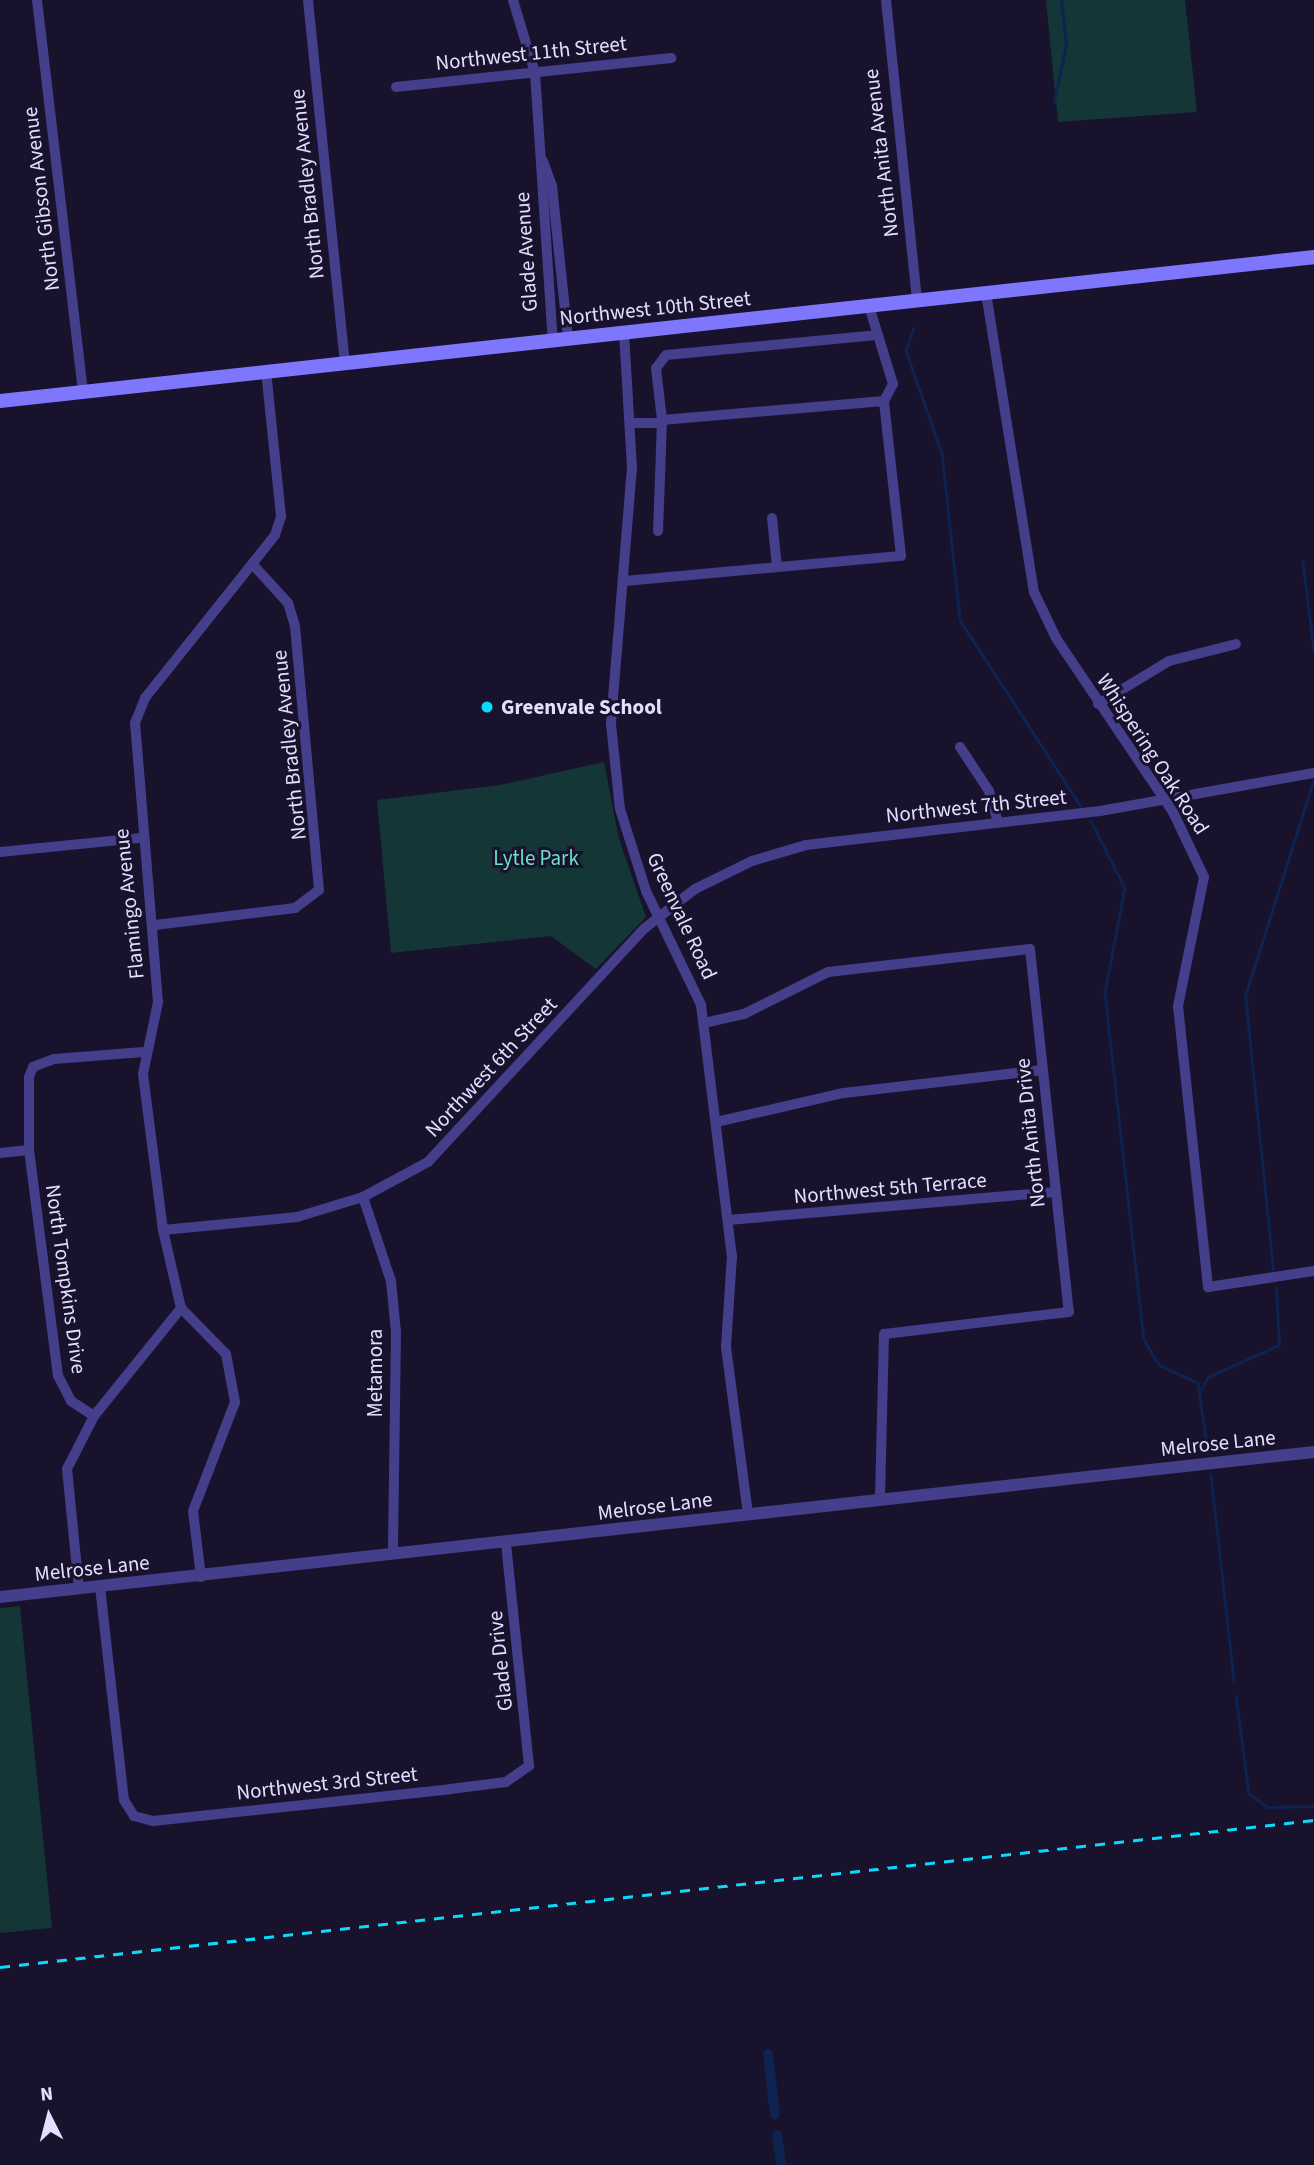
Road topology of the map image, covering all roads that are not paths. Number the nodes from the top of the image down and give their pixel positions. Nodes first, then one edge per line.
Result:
1 (37, 0) edge
2 (307, 0) edge
3 (513, 0) edge
4 (886, 0) edge
5 (671, 58) dead end
6 (535, 73) junction
7 (396, 87) dead end
8 (543, 160) junction
9 (552, 186) junction
10 (538, 187) junction
11 (559, 251) junction
12 (544, 253) junction
13 (1314, 257) edge
14 (986, 293) junction
15 (917, 301) junction
16 (869, 306) junction
17 (624, 333) junction
18 (876, 335) junction
19 (560, 340) junction
20 (345, 363) junction
21 (266, 372) junction
22 (83, 393) junction
23 (0, 401) edge
24 (884, 401) junction
25 (661, 421) junction
26 (631, 423) junction
27 (772, 518) dead end
28 (658, 531) dead end
29 (255, 567) junction
30 (778, 567) junction
31 (625, 581) junction
32 (1236, 644) dead end
33 (1098, 704) junction
34 (960, 747) dead end
35 (1312, 774) edge
36 (1162, 799) junction
37 (998, 823) junction
38 (141, 838) junction
39 (0, 852) edge
40 (657, 917) junction
41 (155, 925) junction
42 (704, 1023) junction
43 (144, 1052) junction
44 (1043, 1070) junction
45 (716, 1122) junction
46 (29, 1150) junction
47 (0, 1153) edge
48 (1056, 1192) junction
49 (363, 1198) junction
50 (728, 1220) junction
51 (163, 1230) junction
52 (1314, 1271) edge
53 (181, 1308) junction
54 (94, 1416) junction
55 (1314, 1452) edge
56 (880, 1500) junction
57 (748, 1514) junction
58 (506, 1542) junction
59 (393, 1554) junction
60 (201, 1577) junction
61 (100, 1587) junction
62 (79, 1589) junction
63 (0, 1597) edge
64 (524, 1774) joint

1 - 22 street, North Gibson Avenue
2 - 20 street, North Bradley Avenue
3 - 6 street, Glade Avenue
4 - 15 street, North Anita Avenue
5 - 6 street, Northwest 11th Street
6 - 7 street, Northwest 11th Street
6 - 8 street, Glade Avenue
8 - 9 street, Glade Avenue
8 - 10 street, Glade Avenue
9 - 10 street
9 - 11 street, Glade Avenue
10 - 12 street, Glade Avenue
11 - 12 street
11 - 19 street, Glade Avenue
12 - 19 street, Glade Avenue
13 - 14 main road, Northwest 10th Street
14 - 15 main road, Northwest 10th Street
14 - 33 street, Whispering Oak Road
15 - 16 main road, Northwest 10th Street
16 - 17 main road, Northwest 10th Street
16 - 18 street
17 - 19 main road, Northwest 10th Street
17 - 26 street, Greenvale Road
18 - 24 street
18 - 25 street
19 - 20 main road, Northwest 10th Street
20 - 21 main road, Northwest 10th Street
21 - 22 main road, Northwest 10th Street
21 - 29 street, Flamingo Avenue
22 - 23 main road, Northwest 10th Street
24 - 25 street
24 - 30 street
25 - 26 street
25 - 28 street
26 - 31 street, Greenvale Road
27 - 30 street
29 - 38 street, Flamingo Avenue
29 - 41 street, North Bradley Avenue
30 - 31 street
31 - 40 street, Greenvale Road
32 - 33 street
33 - 36 street, Whispering Oak Road
34 - 37 street
35 - 36 street, Northwest 7th Street
36 - 37 street, Northwest 7th Street
36 - 52 street, Whispering Oak Road
37 - 40 street, Northwest 7th Street
38 - 39 street
38 - 41 street, Flamingo Avenue
40 - 42 street, Greenvale Road
40 - 49 street, Northwest 6th Street
41 - 43 street, Flamingo Avenue
42 - 44 street, North Anita Drive
42 - 45 street, Greenvale Road
43 - 46 street, North Tompkins Drive
43 - 51 street, Flamingo Avenue
44 - 45 street
44 - 48 street, North Anita Drive
45 - 50 street, Greenvale Road
46 - 47 street
46 - 54 street, North Tompkins Drive
48 - 50 street, Northwest 5th Terrace
48 - 56 street, North Anita Drive
49 - 51 street, Northwest 6th Street
49 - 59 street, Metamora
50 - 57 street, Greenvale Road
51 - 53 street, Flamingo Avenue
53 - 54 street
53 - 60 street
54 - 62 street
55 - 56 street, Melrose Lane
56 - 57 street, Melrose Lane
57 - 58 street, Melrose Lane
58 - 59 street, Melrose Lane
58 - 64 street, Glade Drive
59 - 60 street, Melrose Lane
60 - 61 street, Melrose Lane
61 - 62 street, Melrose Lane
61 - 64 street, Northwest 3rd Street
62 - 63 street, Melrose Lane

